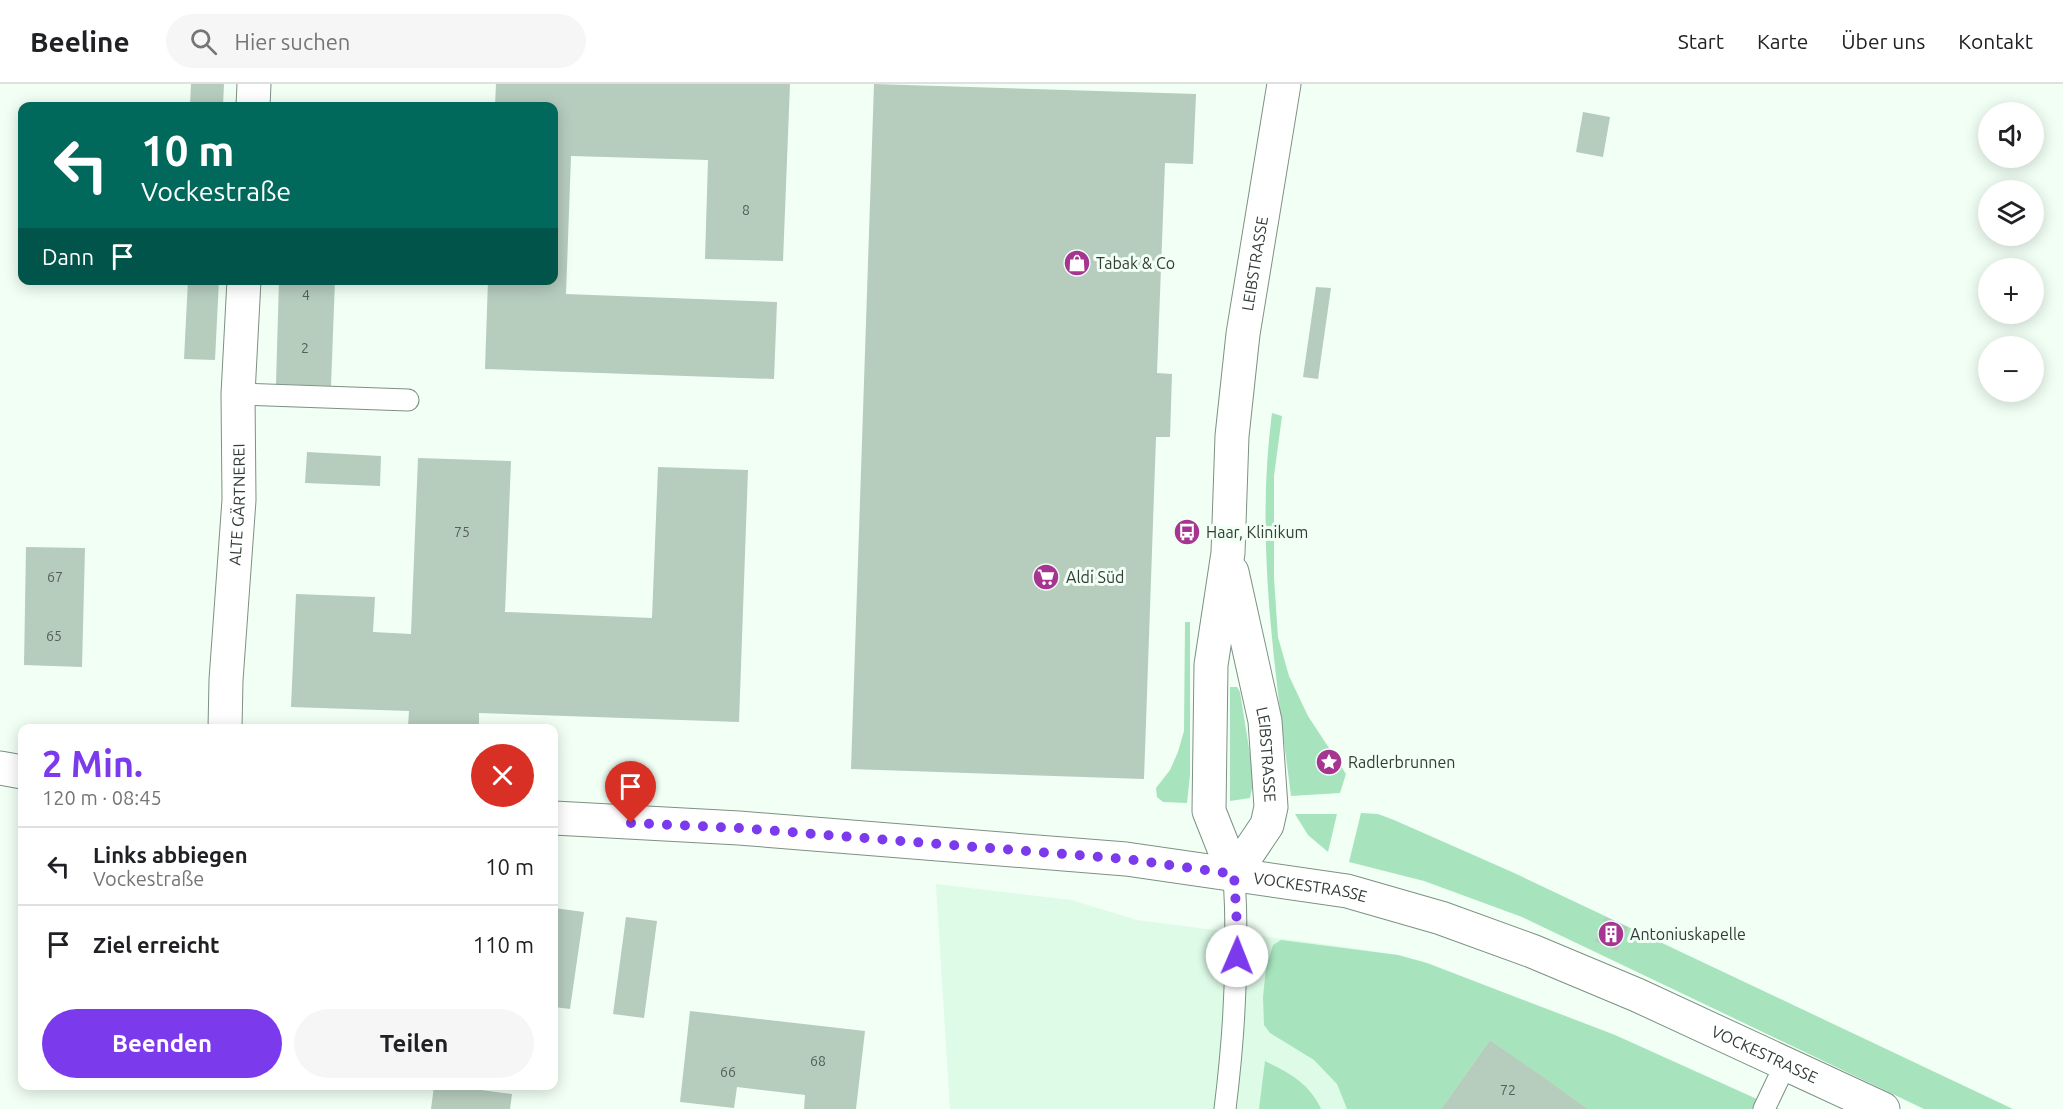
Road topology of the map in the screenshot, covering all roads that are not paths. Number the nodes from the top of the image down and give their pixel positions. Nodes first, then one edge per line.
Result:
1 (254, 84) edge
2 (1284, 84) edge
3 (253, 102) edge
4 (244, 285) edge
5 (238, 394) junction
6 (408, 400) dead end
7 (1228, 553) junction
8 (225, 724) edge
9 (0, 768) edge
10 (18, 771) edge
11 (558, 818) edge
12 (1234, 874) junction
13 (1786, 1063) junction
14 (1225, 1109) edge
15 (1764, 1109) edge
16 (1883, 1109) edge

1 - 3 street
2 - 7 street, LEIBSTRASSE
4 - 5 street, ALTE GÄRTNEREI
5 - 6 lane
5 - 8 street, ALTE GÄRTNEREI
7 - 12 street, LEIBSTRASSE
7 - 12 street, LEIBSTRASSE
9 - 10 street
11 - 12 street, VOCKESTRASSE
12 - 13 street, VOCKESTRASSE
12 - 14 lane
13 - 15 lane
13 - 16 street, VOCKESTRASSE

